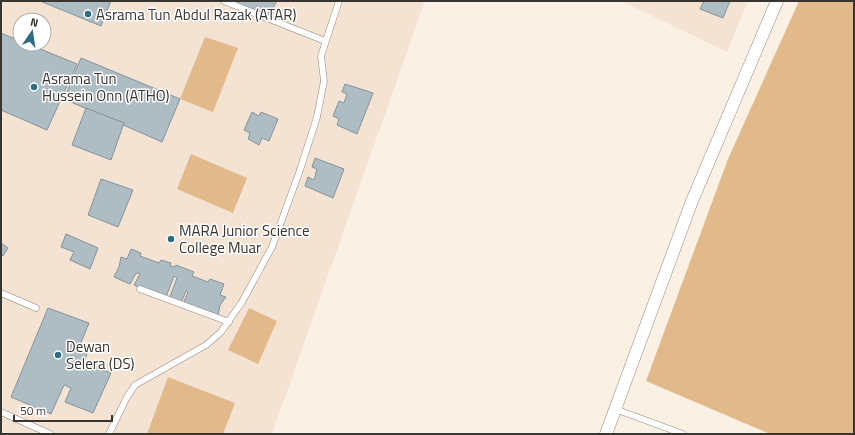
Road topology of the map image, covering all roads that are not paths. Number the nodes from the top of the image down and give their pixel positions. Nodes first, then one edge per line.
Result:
1 (224, 1) edge
2 (339, 1) edge
3 (777, 1) edge
4 (325, 41) junction
5 (140, 289) dead end
6 (1, 293) edge
7 (36, 308) dead end
8 (229, 322) junction
9 (615, 409) junction
10 (1, 412) edge
11 (50, 434) edge
12 (109, 434) edge
13 (606, 434) edge
14 (683, 434) edge

1 - 4 lane
2 - 4 lane
3 - 9 street
4 - 8 lane
5 - 8 lane
6 - 7 lane
8 - 12 lane
9 - 13 street
9 - 14 lane
10 - 11 lane

